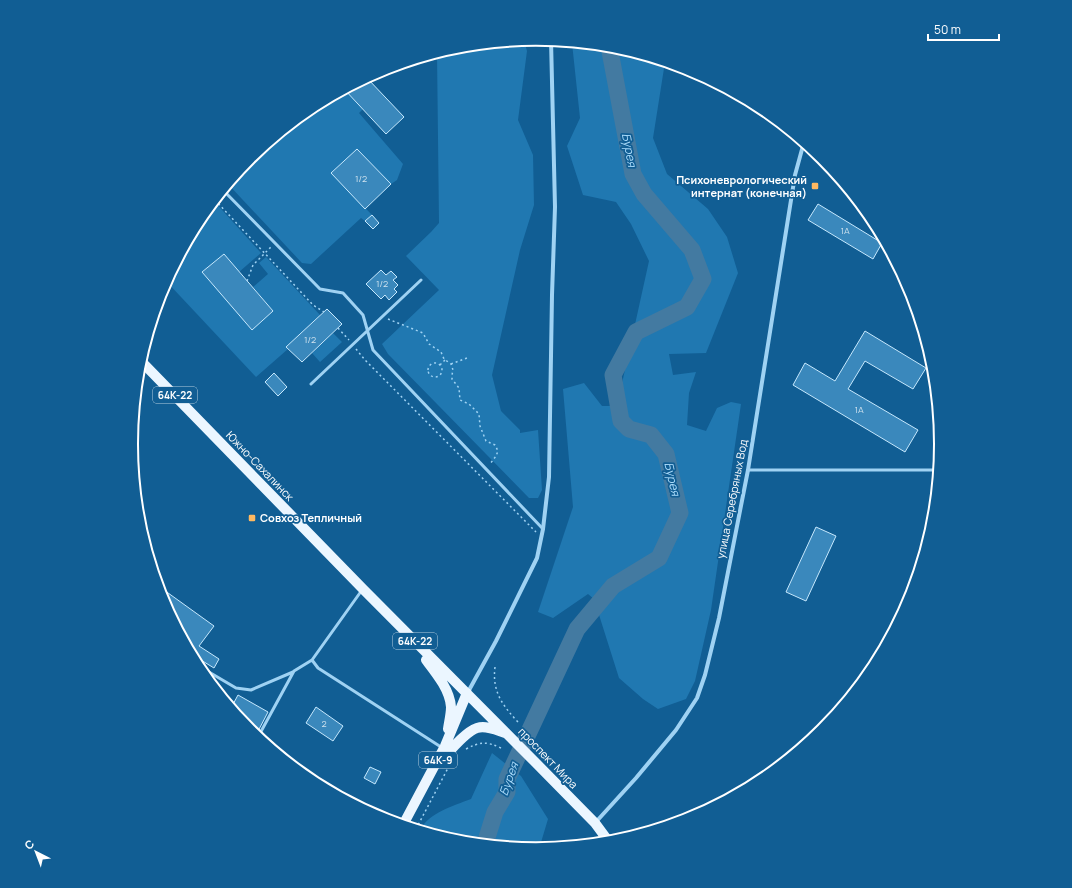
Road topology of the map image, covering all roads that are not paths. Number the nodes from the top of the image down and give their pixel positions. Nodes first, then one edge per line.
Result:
1 (551, 47) edge
2 (802, 149) edge
3 (227, 194) edge
4 (421, 280) dead end
5 (368, 331) junction
6 (146, 367) edge
7 (312, 384) dead end
8 (748, 470) junction
9 (933, 470) edge
10 (543, 528) junction
11 (363, 589) junction
12 (405, 631) junction
13 (312, 660) junction
14 (294, 671) junction
15 (211, 673) edge
16 (467, 693) junction
17 (261, 731) edge
18 (510, 736) junction
19 (445, 745) junction
20 (432, 770) junction
21 (406, 820) edge
22 (595, 823) junction
23 (604, 836) edge

1 - 10 street
2 - 8 street, улица Серебряных Вод
3 - 5 lane
4 - 5 lane
5 - 7 lane
5 - 10 lane
6 - 11 main road, Южно-Сахалинск / 64К-22
8 - 9 lane
8 - 22 street, улица Серебряных Вод
10 - 16 street
11 - 12 main road, 64К-22
11 - 13 lane
12 - 16 main road, 64К-22
12 - 19 main road
13 - 14 lane
13 - 19 lane
14 - 15 lane
14 - 17 lane
16 - 18 main road, проспект Мира
16 - 19 main road, 64К-9
18 - 20 main road
18 - 22 main road, проспект Мира
19 - 20 main road, 64К-9
20 - 21 main road, 64К-9
22 - 23 main road, проспект Мира

